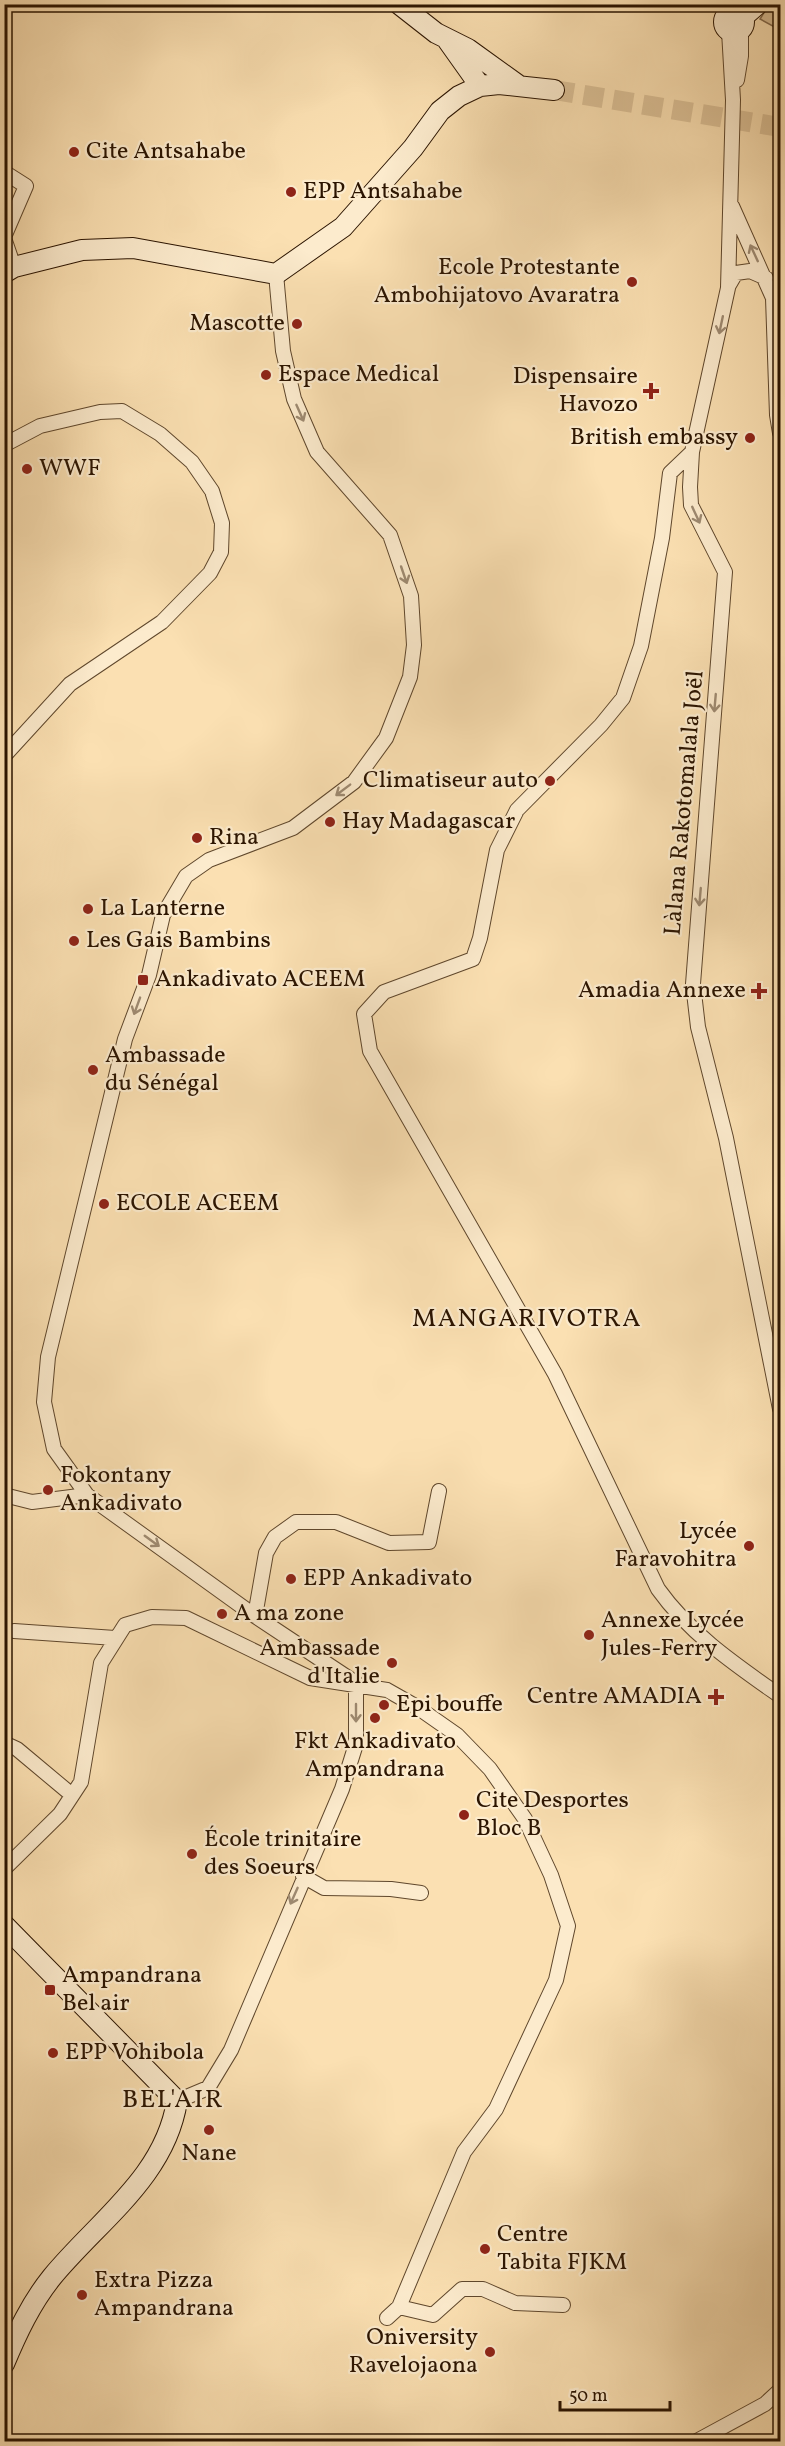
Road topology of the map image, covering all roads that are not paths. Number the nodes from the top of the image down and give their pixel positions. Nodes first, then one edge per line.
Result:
1 (399, 4) edge
2 (758, 4) edge
3 (732, 19) edge
4 (443, 37) junction
5 (518, 85) junction
6 (480, 87) junction
7 (554, 90) tunnel mouth
8 (459, 96) junction
9 (4, 172) edge
10 (731, 204) junction
11 (4, 238) edge
12 (9, 270) edge
13 (276, 274) junction
14 (766, 278) junction
15 (728, 288) junction
16 (780, 433) edge
17 (4, 445) edge
18 (692, 452) junction
19 (4, 756) edge
20 (780, 1409) edge
21 (439, 1491) dead end
22 (4, 1495) edge
23 (87, 1495) junction
24 (255, 1616) junction
25 (14, 1631) dead end
26 (115, 1638) junction
27 (356, 1683) junction
28 (780, 1696) edge
29 (4, 1743) edge
30 (72, 1795) junction
31 (4, 1869) edge
32 (303, 1876) junction
33 (421, 1893) dead end
34 (4, 1925) edge
35 (177, 2101) junction
36 (562, 2306) dead end
37 (399, 2307) junction
38 (387, 2318) dead end
39 (4, 2364) edge
40 (780, 2390) edge
41 (695, 2442) edge

1 - 4 main road
2 - 3 main road
3 - 10 street, Làlana Rakotomalala Joël
4 - 5 main road
4 - 6 main road
4 - 8 main road
5 - 6 main road
5 - 7 main road
6 - 8 main road
8 - 13 main road
9 - 11 street
14 -> 10 street
10 - 15 street, Làlana Rakotomalala Joël
11 - 12 street
12 - 13 main road
13 -> 23 street
14 - 15 street
14 - 16 street
15 -> 18 street, Làlana Rakotomalala Joël
17 - 19 street
18 -> 20 street, Làlana Rakotomalala Joël
18 - 28 street
21 - 24 street
22 - 23 street
23 -> 24 street
24 - 27 street
25 - 26 street
26 - 27 street
26 - 30 street
27 -> 32 street
27 - 37 street
29 - 30 street
30 - 31 street
32 - 33 street
32 -> 35 street
34 - 35 main road
35 - 39 main road
36 - 37 street
37 - 38 street
40 - 41 street

